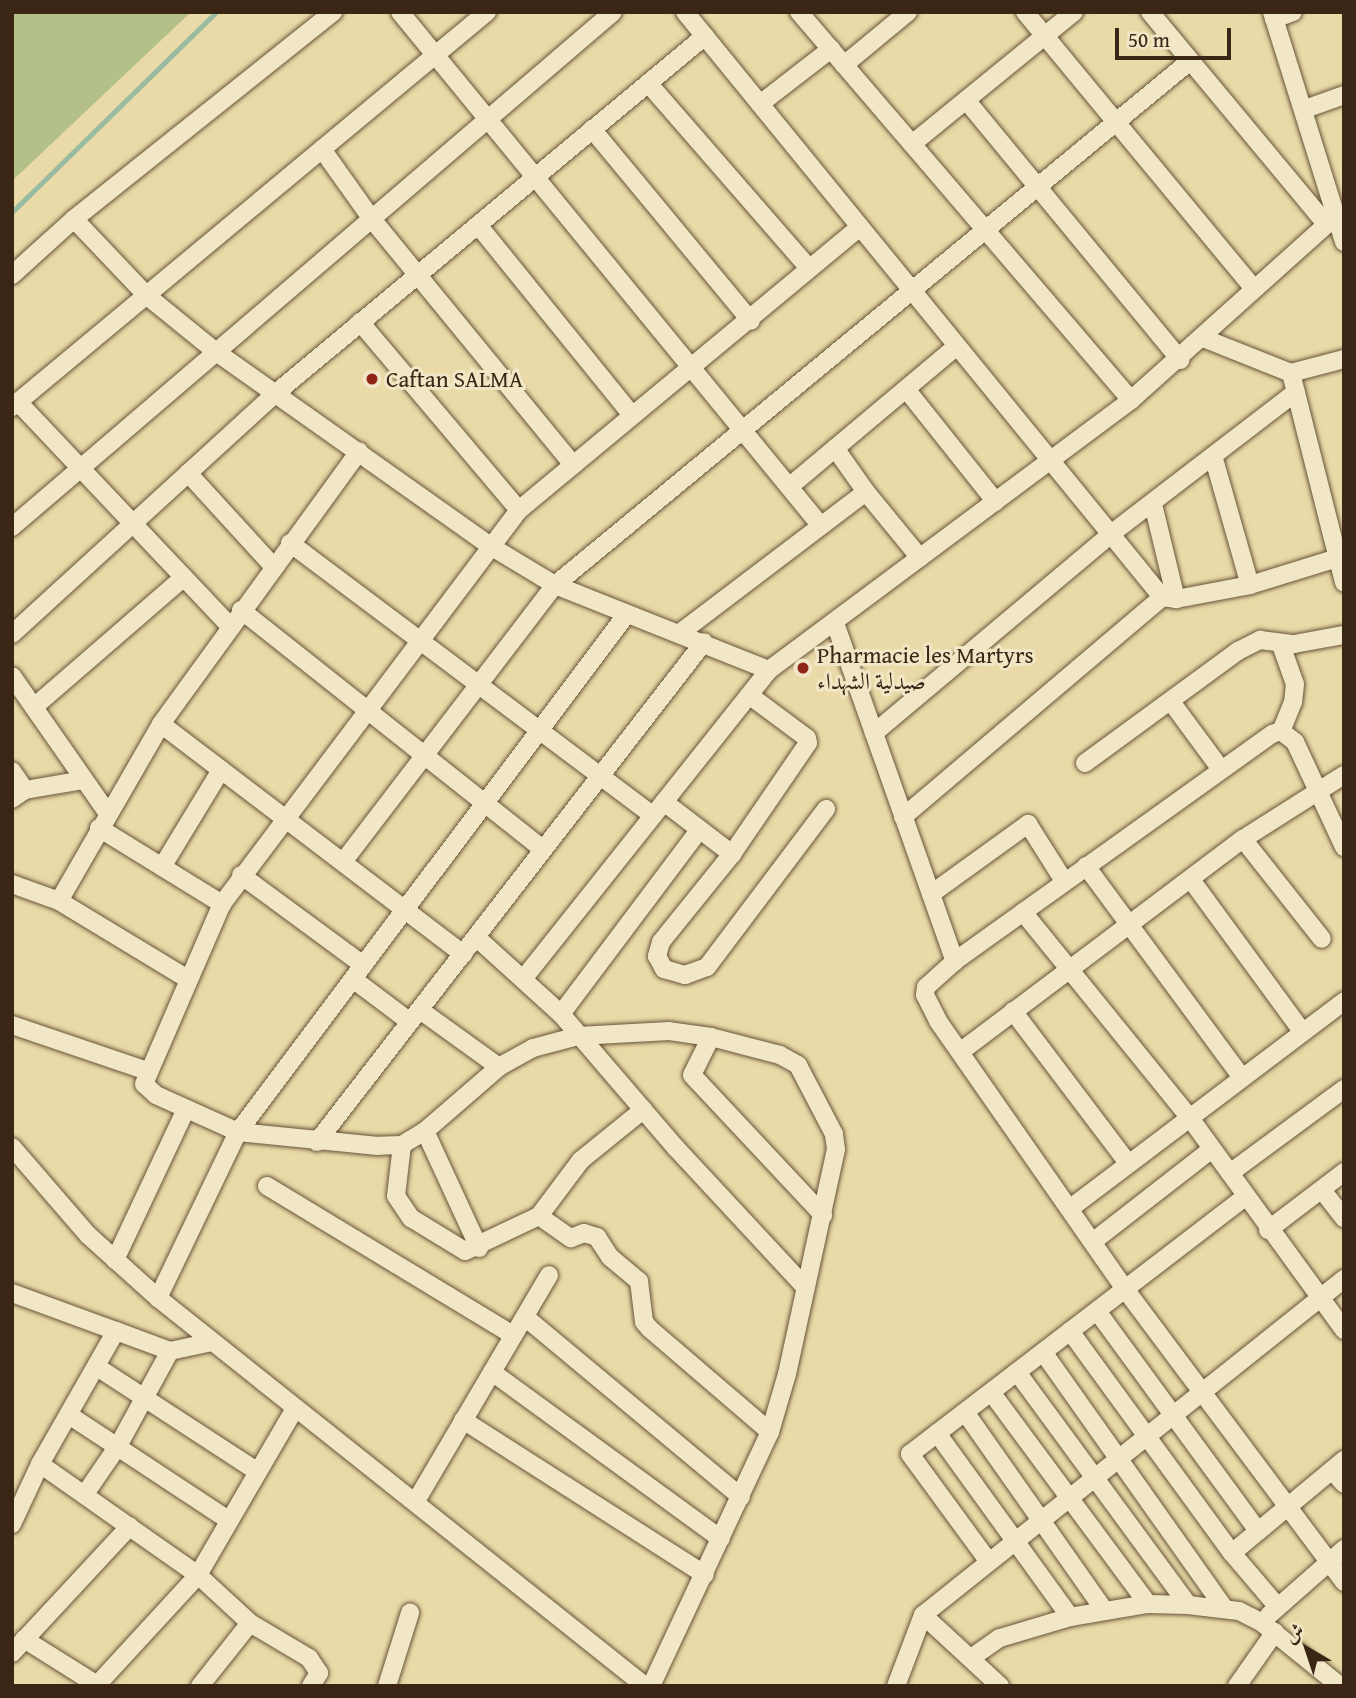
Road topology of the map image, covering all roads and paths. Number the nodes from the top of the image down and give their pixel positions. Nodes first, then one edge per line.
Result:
1 (333, 12) edge
2 (400, 12) edge
3 (487, 12) edge
4 (613, 12) edge
5 (685, 12) edge
6 (799, 12) edge
7 (908, 12) edge
8 (1024, 12) edge
9 (1074, 12) edge
10 (1150, 12) edge
11 (1293, 12) edge
12 (1273, 15) edge
13 (705, 36) junction
14 (1045, 36) junction
15 (831, 49) junction
16 (435, 55) junction
17 (1190, 61) junction
18 (844, 65) junction
19 (648, 83) junction
20 (1344, 95) edge
21 (966, 100) junction
22 (760, 104) junction
23 (1305, 109) junction
24 (488, 119) junction
25 (1115, 122) junction
26 (592, 129) junction
27 (912, 144) junction
28 (322, 149) junction
29 (535, 177) junction
30 (1037, 187) junction
31 (372, 218) junction
32 (74, 219) junction
33 (1331, 220) junction
34 (478, 225) junction
35 (860, 227) junction
36 (985, 230) junction
37 (1344, 242) edge
38 (808, 268) junction
39 (12, 275) edge
40 (418, 275) junction
41 (1253, 288) junction
42 (912, 290) junction
43 (146, 295) junction
44 (751, 321) junction
45 (360, 323) junction
46 (1203, 338) junction
47 (957, 346) junction
48 (215, 351) junction
49 (1344, 359) edge
50 (1180, 360) junction
51 (691, 368) junction
52 (1292, 373) junction
53 (906, 389) junction
54 (1296, 392) junction
55 (276, 393) junction
56 (1131, 400) junction
57 (15, 404) edge
58 (632, 415) junction
59 (742, 430) junction
60 (835, 448) junction
61 (359, 451) junction
62 (1214, 459) junction
63 (1052, 462) junction
64 (573, 465) junction
65 (80, 467) junction
66 (188, 473) junction
67 (789, 487) junction
68 (866, 492) junction
69 (996, 502) junction
70 (1153, 504) junction
71 (519, 510) junction
72 (133, 523) junction
73 (821, 526) junction
74 (12, 527) edge
75 (1111, 534) junction
76 (290, 543) junction
77 (492, 547) junction
78 (919, 558) junction
79 (1338, 558) junction
80 (273, 566) junction
81 (184, 577) junction
82 (1344, 582) edge
83 (555, 585) junction
84 (1251, 585) junction
85 (1169, 598) junction
86 (241, 610) junction
87 (626, 615) junction
88 (835, 623) junction
89 (230, 626) junction
90 (680, 633) junction
91 (12, 634) edge
92 (1344, 635) edge
93 (419, 640) junction
94 (704, 642) junction
95 (1281, 645) junction
96 (769, 670) junction
97 (12, 677) edge
98 (478, 685) junction
99 (749, 695) junction
100 (1172, 703) junction
101 (34, 708) junction
102 (367, 709) junction
103 (161, 724) junction
104 (540, 730) junction
105 (1281, 731) junction
106 (874, 733) junction
107 (424, 755) junction
108 (1085, 763) dead end
109 (1220, 768) junction
110 (221, 769) junction
111 (12, 771) edge
112 (1344, 775) edge
113 (600, 776) junction
114 (84, 780) junction
115 (1320, 788) junction
116 (19, 795) edge
117 (485, 803) junction
118 (659, 809) junction
119 (826, 809) dead end
120 (903, 817) junction
121 (284, 818) junction
122 (103, 820) junction
123 (699, 830) junction
124 (1243, 839) junction
125 (1344, 847) edge
126 (543, 849) junction
127 (732, 855) junction
128 (343, 862) junction
129 (1086, 866) junction
130 (162, 867) junction
131 (241, 875) junction
132 (1064, 881) junction
133 (1192, 881) junction
134 (12, 884) edge
135 (931, 894) junction
136 (59, 901) junction
137 (222, 904) junction
138 (405, 910) junction
139 (1023, 912) junction
140 (1132, 927) junction
141 (476, 936) junction
142 (1322, 939) dead end
143 (463, 954) junction
144 (954, 961) junction
145 (1072, 969) junction
146 (358, 972) junction
147 (524, 978) junction
148 (188, 979) junction
149 (1344, 1001) edge
150 (1013, 1011) junction
151 (561, 1014) junction
152 (415, 1016) junction
153 (12, 1025) edge
154 (1301, 1030) junction
155 (578, 1036) junction
156 (711, 1037) junction
157 (960, 1052) junction
158 (499, 1067) junction
159 (147, 1071) junction
160 (1241, 1076) junction
161 (1344, 1088) edge
162 (186, 1108) junction
163 (643, 1111) junction
164 (1190, 1118) junction
165 (425, 1131) junction
166 (238, 1132) junction
167 (317, 1142) junction
168 (402, 1145) junction
169 (12, 1147) edge
170 (1212, 1149) junction
171 (1128, 1163) junction
172 (1344, 1172) edge
173 (1230, 1173) junction
174 (267, 1186) dead end
175 (1322, 1190) junction
176 (1245, 1197) junction
177 (1072, 1207) junction
178 (823, 1215) junction
179 (539, 1216) junction
180 (1344, 1218) edge
181 (1268, 1230) junction
182 (1095, 1240) junction
183 (479, 1248) junction
184 (115, 1260) junction
185 (549, 1275) dead end
186 (1344, 1279) edge
187 (805, 1287) junction
188 (1125, 1289) junction
189 (12, 1293) edge
190 (158, 1298) junction
191 (1319, 1299) junction
192 (1097, 1311) junction
193 (525, 1318) junction
194 (1344, 1330) edge
195 (116, 1331) junction
196 (1070, 1332) junction
197 (513, 1335) junction
198 (212, 1342) junction
199 (170, 1351) junction
200 (1043, 1352) junction
201 (97, 1367) junction
202 (492, 1372) junction
203 (1017, 1372) junction
204 (991, 1392) junction
205 (1200, 1394) junction
206 (146, 1398) junction
207 (293, 1410) junction
208 (965, 1412) junction
209 (69, 1415) junction
210 (1173, 1415) junction
211 (463, 1420) junction
212 (770, 1432) junction
213 (937, 1433) junction
214 (1146, 1437) junction
215 (118, 1446) junction
216 (1119, 1459) junction
217 (40, 1464) junction
218 (255, 1471) junction
219 (1340, 1471) edge
220 (1095, 1478) junction
221 (85, 1494) junction
222 (741, 1497) junction
223 (1069, 1499) junction
224 (416, 1501) junction
225 (1286, 1510) junction
226 (228, 1519) junction
227 (1041, 1521) junction
228 (12, 1524) edge
229 (130, 1526) junction
230 (1258, 1531) junction
231 (721, 1539) junction
232 (1015, 1541) junction
233 (1344, 1549) edge
234 (1231, 1553) junction
235 (989, 1562) junction
236 (1328, 1563) junction
237 (198, 1574) junction
238 (705, 1575) junction
239 (1344, 1582) edge
240 (1148, 1604) junction
241 (1188, 1605) junction
242 (1278, 1607) junction
243 (1225, 1609) junction
244 (1105, 1611) junction
245 (410, 1613) dead end
246 (923, 1615) junction
247 (1070, 1617) junction
248 (250, 1623) junction
249 (1268, 1627) junction
250 (18, 1646) edge
251 (971, 1658) junction
252 (1340, 1681) edge
253 (98, 1685) edge
254 (200, 1686) edge
255 (311, 1686) edge
256 (387, 1686) edge
257 (645, 1686) edge
258 (651, 1686) edge
259 (896, 1686) edge
260 (1000, 1686) edge
261 (1237, 1686) edge

1 - 32 street
2 - 16 street
3 - 16 street
4 - 24 street
5 - 13 street
6 - 15 street
7 - 18 street
8 - 14 street
9 - 14 street
10 - 17 street
11 - 12 street
12 - 23 street
13 - 19 street
13 - 22 street
14 - 21 street
14 - 25 street
15 - 18 street
15 - 22 street
16 - 24 street
16 - 28 street
17 - 25 street
17 - 33 street
18 - 27 street
19 - 26 street
19 - 38 street
20 - 23 street
21 - 27 street
21 - 30 street
22 - 35 street
23 - 33 street
24 - 29 street
24 - 31 street
25 - 30 street
25 - 41 street
26 - 29 street
26 - 44 street
27 - 36 street
28 - 31 street
28 - 43 street
29 - 34 street
29 - 51 street
30 - 36 street
30 - 50 street
31 - 40 street
31 - 48 street
32 - 39 street
32 - 43 street
33 - 37 street
33 - 41 street
34 - 40 street
34 - 58 street
35 - 38 street
35 - 42 street
36 - 42 street
36 - 56 street
38 - 44 street
40 - 45 street
40 - 64 street
41 - 46 street
42 - 47 street
42 - 59 street
43 - 48 street
43 - 57 street
44 - 51 street
45 - 55 street
45 - 71 street
46 - 50 street
46 - 52 street
47 - 53 street
47 - 63 street
48 - 55 street
48 - 65 street
49 - 52 street
50 - 56 street
51 - 58 street
51 - 59 street
52 - 54 street
53 - 60 street
53 - 69 street
54 - 62 street
54 - 79 street
55 - 61 street
55 - 66 street
56 - 63 street
57 - 65 street
58 - 64 street
59 - 67 street
59 - 83 street
60 - 67 street
60 - 68 street
61 - 76 street
61 - 77 street
62 - 70 street
62 - 84 street
63 - 69 street
63 - 75 street
64 - 71 street
65 - 72 street
65 - 74 street
66 - 72 street
66 - 80 street
67 - 73 street
68 - 73 street
68 - 78 street
69 - 78 street
70 - 75 street
70 - 85 street
71 - 77 street
72 - 81 street
72 - 91 street
73 - 90 street
75 - 85 street
75 - 106 street
76 - 80 street
76 - 93 street
77 - 83 street
77 - 93 street
78 - 88 street
79 - 82 street
79 - 84 street
80 - 86 street
81 - 89 street
81 - 101 street
83 - 87 street
83 - 98 street
84 - 85 street
85 - 120 street
86 - 89 street
86 - 102 street
87 - 90 street
87 - 104 street
88 - 96 street
88 - 106 street
89 - 103 street
90 - 94 street
92 - 95 street
93 - 98 street
93 - 102 street
94 - 96 street
94 - 113 street
95 - 100 street
95 - 105 street
96 - 99 street
97 - 101 street
98 - 104 street
98 - 107 street
99 - 118 street
99 - 127 street
100 - 108 street
100 - 109 street
101 - 114 street
102 - 107 street
102 - 121 street
103 - 110 street
103 - 122 street
104 - 113 street
104 - 117 street
105 - 109 street
105 - 115 street
106 - 120 street
107 - 117 street
107 - 128 street
109 - 129 street
110 - 121 street
110 - 130 street
111 - 116 street
112 - 115 street
113 - 118 street
113 - 126 street
114 - 116 street
114 - 122 street
115 - 124 street
115 - 125 street
117 - 126 street
117 - 138 street
118 - 123 street
118 - 147 street
119 - 127 street
120 - 135 street
121 - 128 street
121 - 131 street
122 - 130 street
122 - 136 street
123 - 127 street
123 - 151 street
124 - 133 street
124 - 142 street
126 - 141 street
128 - 138 street
129 - 132 street
129 - 140 street
130 - 137 street
131 - 137 street
131 - 146 street
132 - 135 street
132 - 139 street
133 - 140 street
133 - 154 street
134 - 136 street
135 - 144 street
136 - 148 street
137 - 148 street
138 - 143 street
138 - 146 street
139 - 144 street
139 - 145 street
140 - 145 street
140 - 160 street
141 - 143 street
141 - 147 street
143 - 152 street
144 - 157 street
145 - 150 street
145 - 164 street
146 - 152 street
146 - 166 street
147 - 151 street
148 - 159 street
149 - 154 street
150 - 157 street
150 - 171 street
151 - 155 street
152 - 158 street
152 - 167 street
153 - 159 street
154 - 160 street
155 - 156 street
155 - 158 street
155 - 163 street
156 - 178 street
156 - 178 street
157 - 177 street
158 - 165 street
159 - 162 street
160 - 164 street
161 - 173 street
162 - 166 street
162 - 184 street
163 - 179 street
163 - 187 street
164 - 170 street
164 - 171 street
165 - 168 street
165 - 183 street
166 - 167 street
166 - 190 street
167 - 168 street
168 - 183 street
169 - 184 street
170 - 173 street
170 - 182 street
171 - 177 street
172 - 175 street
173 - 176 street
174 - 197 street
175 - 180 street
175 - 181 street
176 - 181 street
176 - 188 street
177 - 182 street
178 - 187 street
179 - 183 street
179 - 212 street
181 - 191 street
182 - 188 street
184 - 190 street
185 - 193 street
186 - 191 street
187 - 212 street
188 - 192 street
188 - 205 street
189 - 195 street
190 - 198 street
191 - 194 street
191 - 205 street
192 - 196 street
192 - 210 street
193 - 197 street
193 - 222 street
195 - 199 street
195 - 201 street
196 - 200 street
196 - 214 street
197 - 202 street
198 - 199 street
198 - 207 street
199 - 206 street
200 - 203 street
200 - 216 street
201 - 206 street
201 - 209 street
202 - 211 street
202 - 231 street
203 - 204 street
203 - 220 street
204 - 208 street
204 - 223 street
205 - 210 street
205 - 225 street
206 - 215 street
206 - 218 street
207 - 218 street
207 - 224 street
208 - 213 street
208 - 227 street
209 - 215 street
209 - 217 street
210 - 214 street
210 - 230 street
211 - 224 street
211 - 238 street
212 - 222 street
213 - 232 street
213 - 235 street
214 - 216 street
214 - 234 street
215 - 221 street
215 - 226 street
216 - 220 street
216 - 243 street
217 - 221 street
217 - 228 street
218 - 226 street
219 - 225 street
220 - 223 street
220 - 241 street
221 - 229 street
222 - 231 street
223 - 227 street
223 - 240 street
224 - 257 street
225 - 230 street
225 - 236 street
226 - 237 street
227 - 232 street
227 - 244 street
229 - 237 street
229 - 250 street
230 - 234 street
231 - 238 street
232 - 235 street
232 - 247 street
233 - 236 street
234 - 242 street
235 - 246 street
236 - 239 street
236 - 242 street
237 - 248 street
237 - 253 street
238 - 258 street
240 - 241 street
240 - 244 street
241 - 243 street
242 - 249 street
243 - 249 street
244 - 247 street
245 - 256 street
246 - 251 street
246 - 259 street
247 - 251 street
248 - 254 street
248 - 255 street
249 - 252 street
249 - 261 street
250 - 253 street
251 - 260 street

